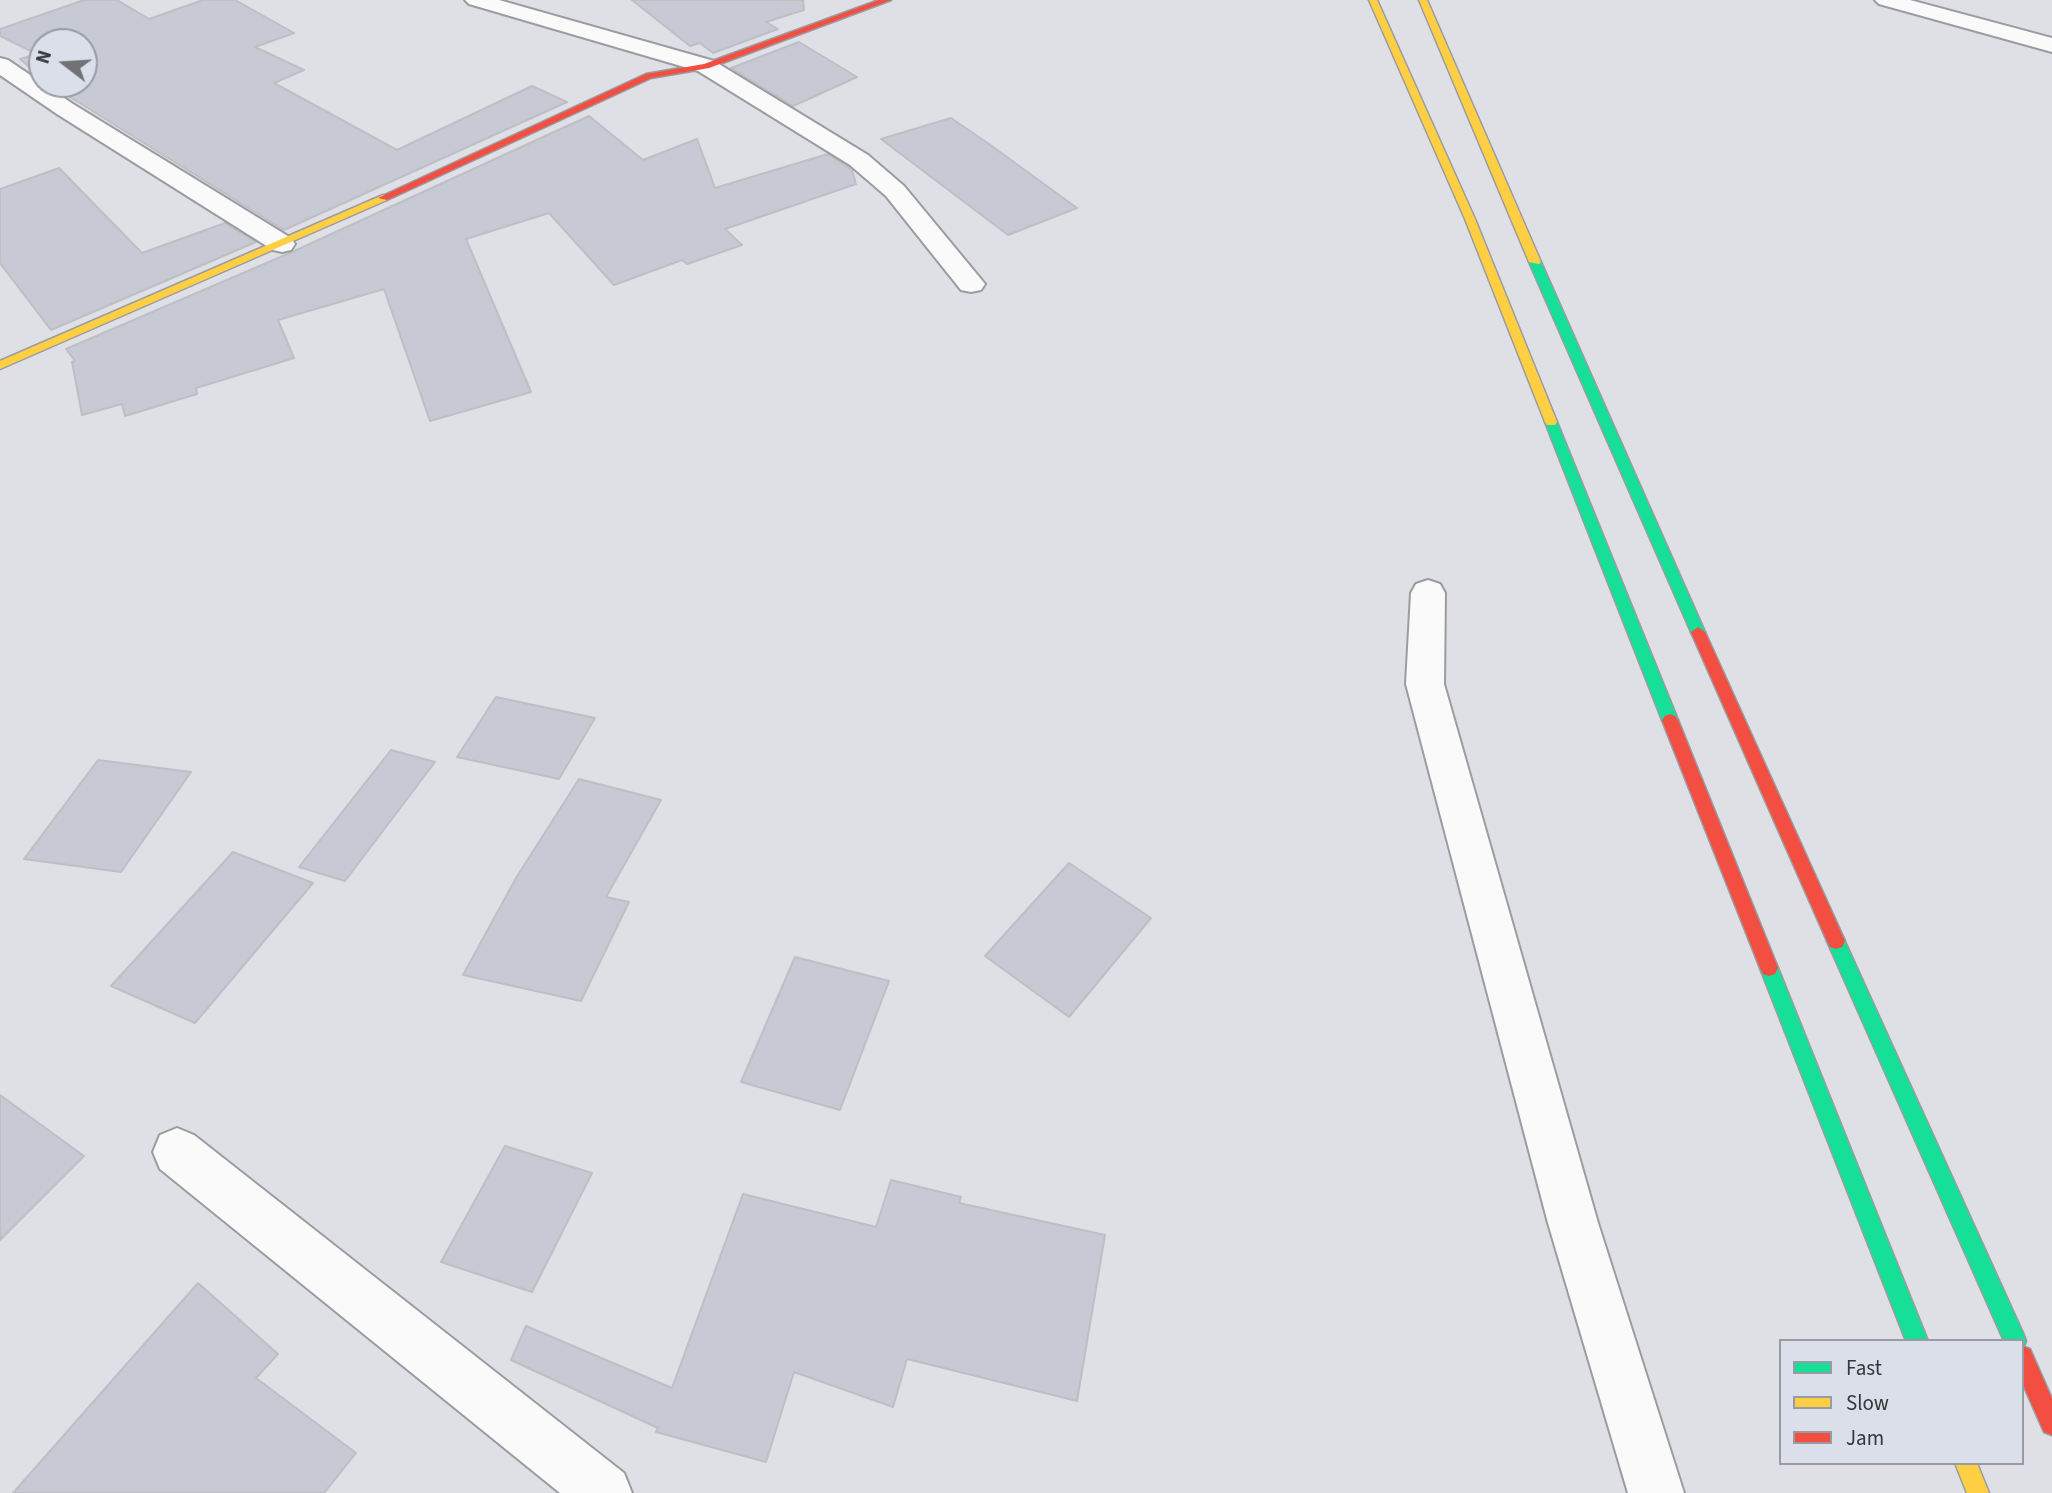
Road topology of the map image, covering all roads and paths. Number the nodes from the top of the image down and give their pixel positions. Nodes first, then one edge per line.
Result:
1 (476, 0) edge
2 (887, 0) edge
3 (1373, 0) edge
4 (1423, 0) edge
5 (1886, 0) edge
6 (2052, 45) edge
7 (0, 65) edge
8 (706, 66) junction
9 (1482, 219) junction
10 (1518, 219) junction
11 (282, 244) junction
12 (971, 284) dead end
13 (0, 365) edge
14 (1428, 593) dead end
15 (177, 1152) dead end
16 (1916, 1339) edge
17 (2014, 1339) edge
18 (2024, 1361) edge
19 (2052, 1424) edge
20 (1967, 1465) edge
21 (604, 1493) edge
22 (1656, 1493) edge
23 (1978, 1493) edge

1 - 8 street
2 - 8 main road
3 - 9 main road
4 - 10 main road
5 - 6 street
7 - 11 street
8 - 11 main road
8 - 12 street
9 - 10 main road
9 - 16 main road
10 - 17 main road
11 - 13 main road
14 - 22 street
15 - 21 street
18 - 19 main road
20 - 23 main road

